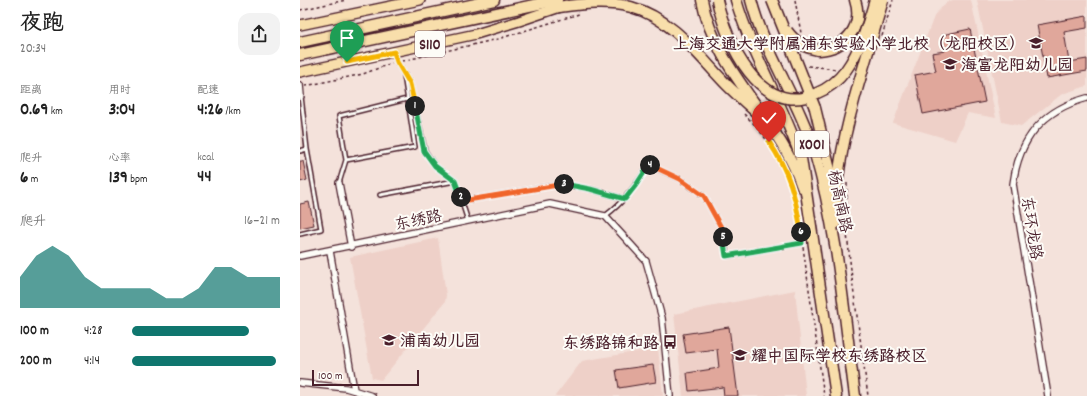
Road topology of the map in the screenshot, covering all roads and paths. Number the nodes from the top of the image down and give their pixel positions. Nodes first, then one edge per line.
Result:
1 (346, 0) edge
2 (420, 0) edge
3 (494, 0) edge
4 (581, 0) edge
5 (702, 0) edge
6 (717, 0) edge
7 (736, 0) edge
8 (751, 0) edge
9 (795, 0) edge
10 (855, 0) edge
11 (875, 0) edge
12 (883, 0) edge
13 (558, 4) edge
14 (774, 4) edge
15 (300, 10) edge
16 (580, 14) dead end
17 (300, 25) edge
18 (801, 35) dead end
19 (300, 42) edge
20 (394, 52) junction
21 (300, 55) edge
22 (397, 62) junction
23 (300, 72) edge
24 (404, 75) junction
25 (300, 86) edge
26 (301, 96) joint
27 (1087, 98) edge
28 (407, 100) junction
29 (741, 110) dead end
30 (767, 122) junction
31 (308, 149) junction
32 (300, 151) edge
33 (777, 154) dead end
34 (346, 160) junction
35 (455, 181) junction
36 (847, 182) dead end
37 (339, 183) joint
38 (792, 185) dead end
39 (380, 195) dead end
40 (625, 199) junction
41 (462, 201) junction
42 (810, 213) junction
43 (605, 216) junction
44 (468, 221) junction
45 (300, 234) edge
46 (802, 243) junction
47 (351, 247) junction
48 (835, 248) junction
49 (330, 251) junction
50 (300, 256) edge
51 (300, 383) edge
52 (354, 390) junction
53 (372, 396) edge
54 (670, 396) edge
55 (824, 396) edge
56 (836, 396) edge
57 (855, 396) edge
58 (868, 396) edge
59 (1048, 396) edge

1 - 15 path
2 - 17 main road
3 - 19 highway
4 - 13 main road, S110
5 - 30 highway
6 - 11 highway, bridge
7 - 42 highway, 杨高南路 / X001
8 - 48 highway, 杨高南路 / X001
9 - 18 path
10 - 14 highway, bridge
12 - 48 highway, bridge
13 - 20 main road, S110
13 - 21 highway
13 - 30 highway
14 - 48 highway, bridge
16 - 22 path
20 - 22 lane
20 - 23 main road, S110
22 - 24 lane
22 - 25 path
24 - 28 lane
24 - 35 lane
25 - 26 street
26 - 31 lane
27 - 59 street, 东环龙路
28 - 34 lane
28 - 34 lane
29 - 33 path
30 - 42 highway
31 - 32 lane
31 - 45 lane
34 - 37 lane
35 - 39 lane
35 - 41 lane
36 - 58 path
37 - 47 street
38 - 46 path
40 - 41 lane
40 - 43 lane
40 - 46 lane
41 - 44 lane
42 - 56 highway, 杨高南路 / X001
43 - 44 street, 东绣路
43 - 54 street
44 - 47 street, 东绣路
46 - 55 path
47 - 49 street, 东绣路
48 - 57 highway, 杨高南路 / X001
49 - 50 street, 东绣路
49 - 52 street
51 - 52 street
52 - 53 street

